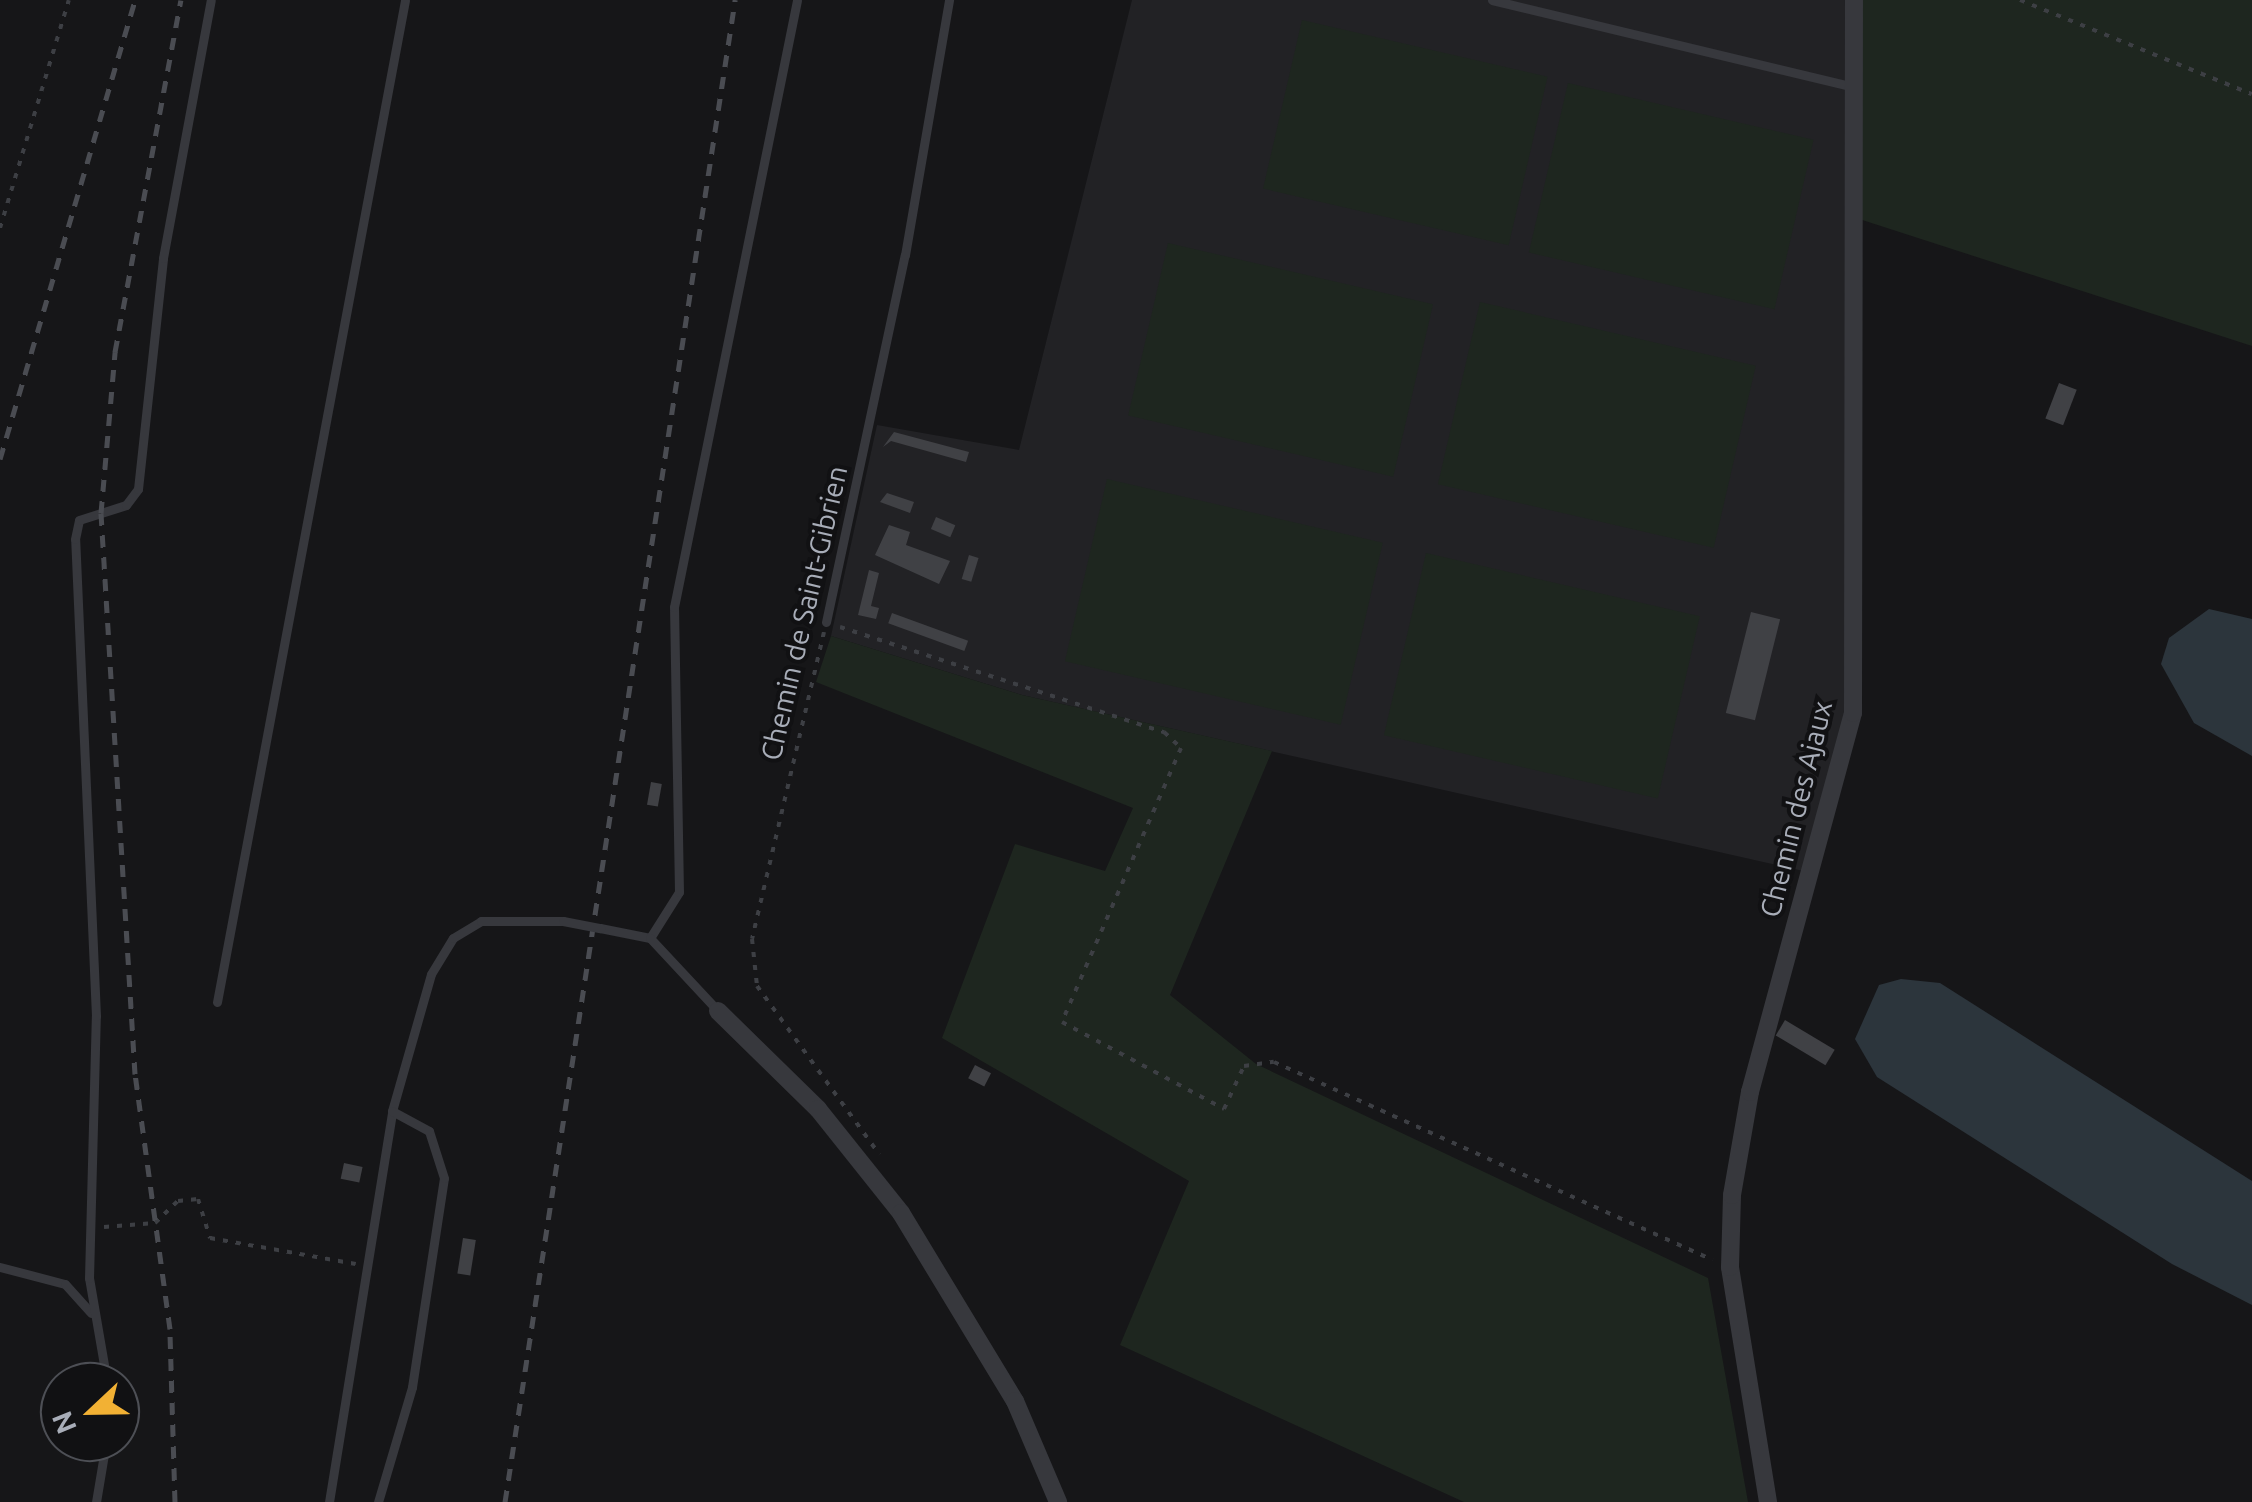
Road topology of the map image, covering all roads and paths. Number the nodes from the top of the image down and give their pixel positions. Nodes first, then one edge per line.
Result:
1 (69, 0) edge
2 (211, 0) edge
3 (405, 0) edge
4 (797, 0) edge
5 (949, 0) edge
6 (1492, 0) edge
7 (1854, 0) edge
8 (2020, 0) edge
9 (1854, 87) junction
10 (2252, 94) edge
11 (0, 228) edge
12 (826, 622) junction
13 (650, 938) junction
14 (217, 1002) dead end
15 (718, 1010) joint
16 (392, 1111) junction
17 (882, 1168) dead end
18 (89, 1228) junction
19 (363, 1265) junction
20 (0, 1267) edge
21 (1730, 1267) junction
22 (92, 1314) junction
23 (103, 1362) edge
24 (103, 1462) edge
25 (96, 1502) edge
26 (329, 1502) edge
27 (378, 1502) edge
28 (1058, 1502) edge
29 (1768, 1502) edge

1 - 11 path
2 - 18 lane
3 - 14 lane
4 - 13 lane
5 - 12 lane, Chemin de Saint-Gibrien
6 - 9 lane
7 - 9 street, Chemin des Ajaux
8 - 10 path
9 - 21 street, Chemin des Ajaux
12 - 17 path, Chemin de Saint-Gibrien
12 - 21 path
13 - 15 lane
13 - 16 lane, bridge
15 - 28 street
16 - 19 lane
16 - 27 lane
18 - 19 path
18 - 22 lane
19 - 26 lane
20 - 22 lane
21 - 29 street, Chemin des Ajaux
22 - 23 lane
24 - 25 lane

